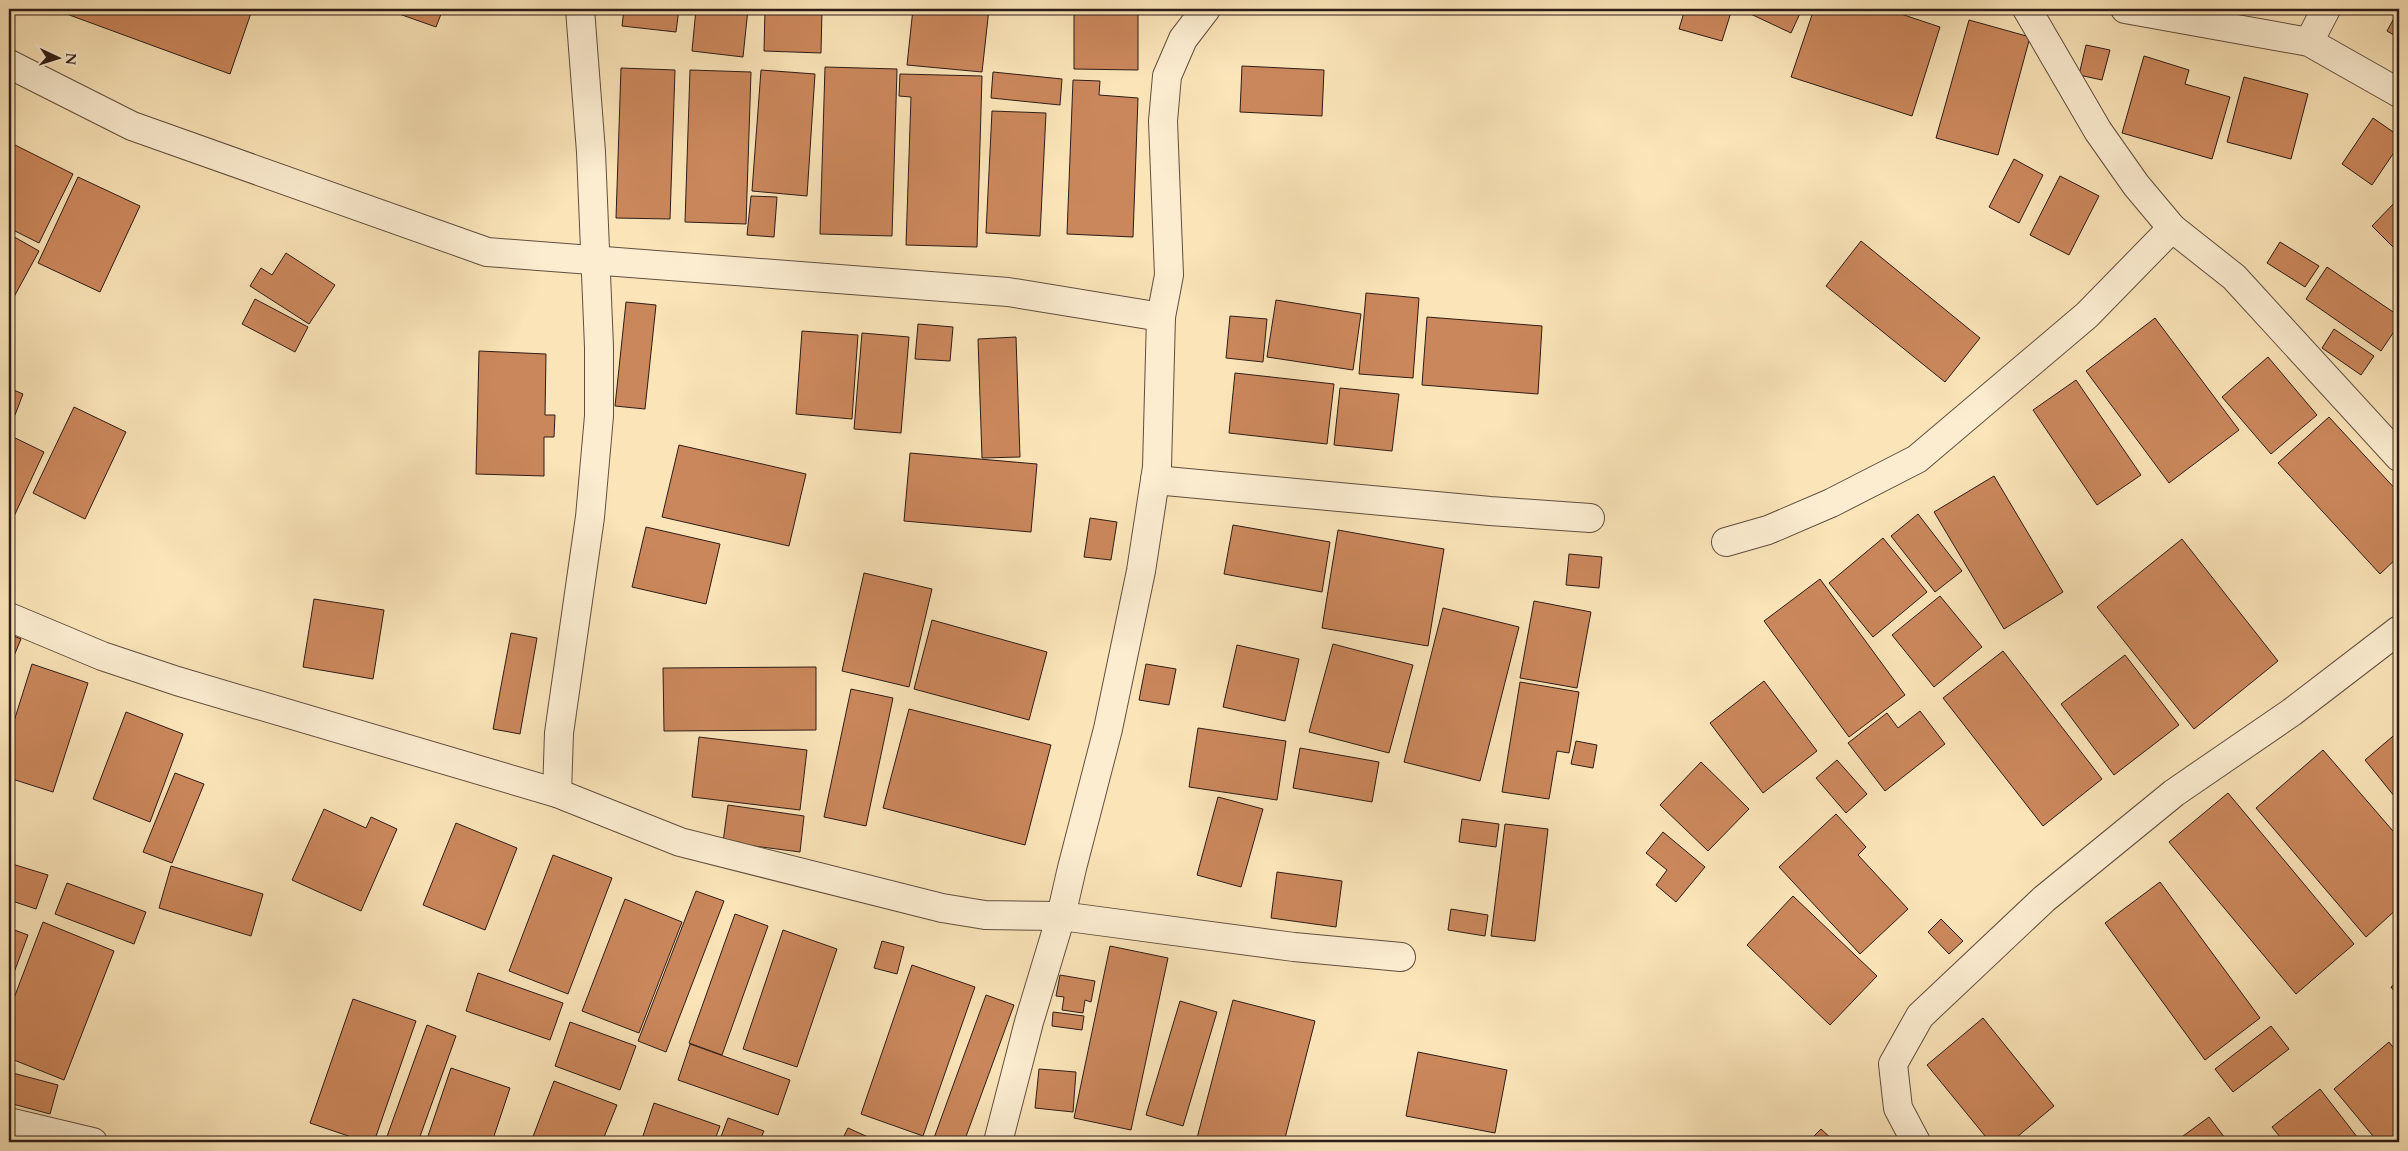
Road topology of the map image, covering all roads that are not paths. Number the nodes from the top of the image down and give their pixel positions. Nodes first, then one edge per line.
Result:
1 (580, 9) edge
2 (1206, 9) edge
3 (2027, 9) edge
4 (2125, 9) edge
5 (2326, 9) edge
6 (2309, 42) junction
7 (9, 64) edge
8 (2399, 93) edge
9 (2172, 228) junction
10 (596, 260) junction
11 (1161, 317) junction
12 (2399, 457) edge
13 (1155, 480) junction
14 (1590, 518) dead end
15 (1726, 542) dead end
16 (9, 617) edge
17 (2399, 630) edge
18 (557, 794) junction
19 (1061, 916) junction
20 (1400, 958) dead end
21 (9, 1122) edge
22 (94, 1142) edge
23 (998, 1142) edge
24 (1916, 1142) edge

1 - 10 street
2 - 11 street
3 - 9 street
4 - 6 street
5 - 6 street
6 - 8 street
7 - 10 street
9 - 12 street
9 - 15 street
10 - 11 street
10 - 18 street
11 - 13 street
13 - 14 street
13 - 19 street
16 - 18 street
17 - 24 street
18 - 19 street
19 - 20 street
19 - 23 street
21 - 22 street

